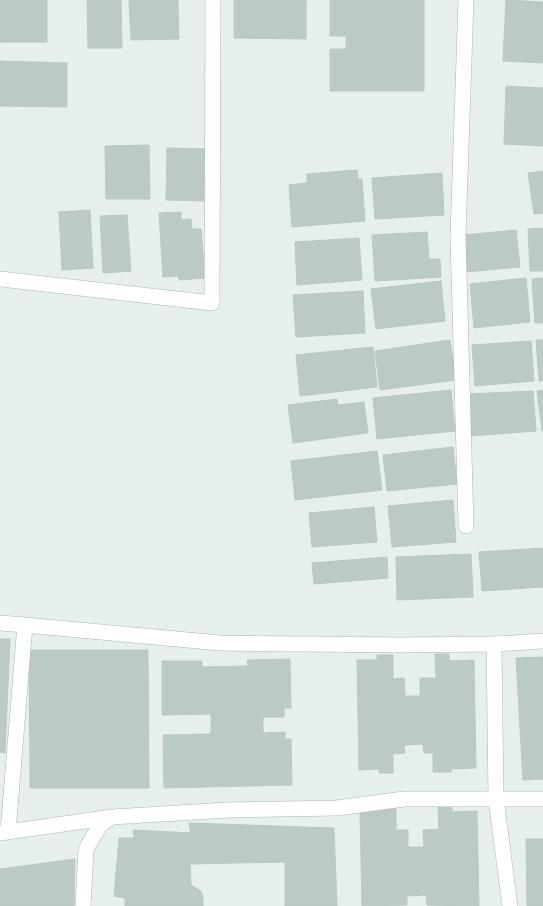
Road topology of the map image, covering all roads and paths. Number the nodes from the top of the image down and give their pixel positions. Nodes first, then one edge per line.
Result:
1 (213, 0) edge
2 (466, 0) edge
3 (0, 279) edge
4 (466, 526) dead end
5 (0, 623) edge
6 (25, 625) junction
7 (543, 641) edge
8 (494, 644) junction
9 (7, 767) edge
10 (496, 799) junction
11 (543, 800) edge
12 (112, 817) junction
13 (4, 832) edge
14 (83, 906) edge
15 (510, 906) edge

1 - 3 street
2 - 4 street
5 - 6 street
6 - 8 street
6 - 9 street
7 - 8 street
8 - 10 street
9 - 13 street
10 - 11 street
10 - 12 street
10 - 15 street
12 - 13 street
12 - 14 street

